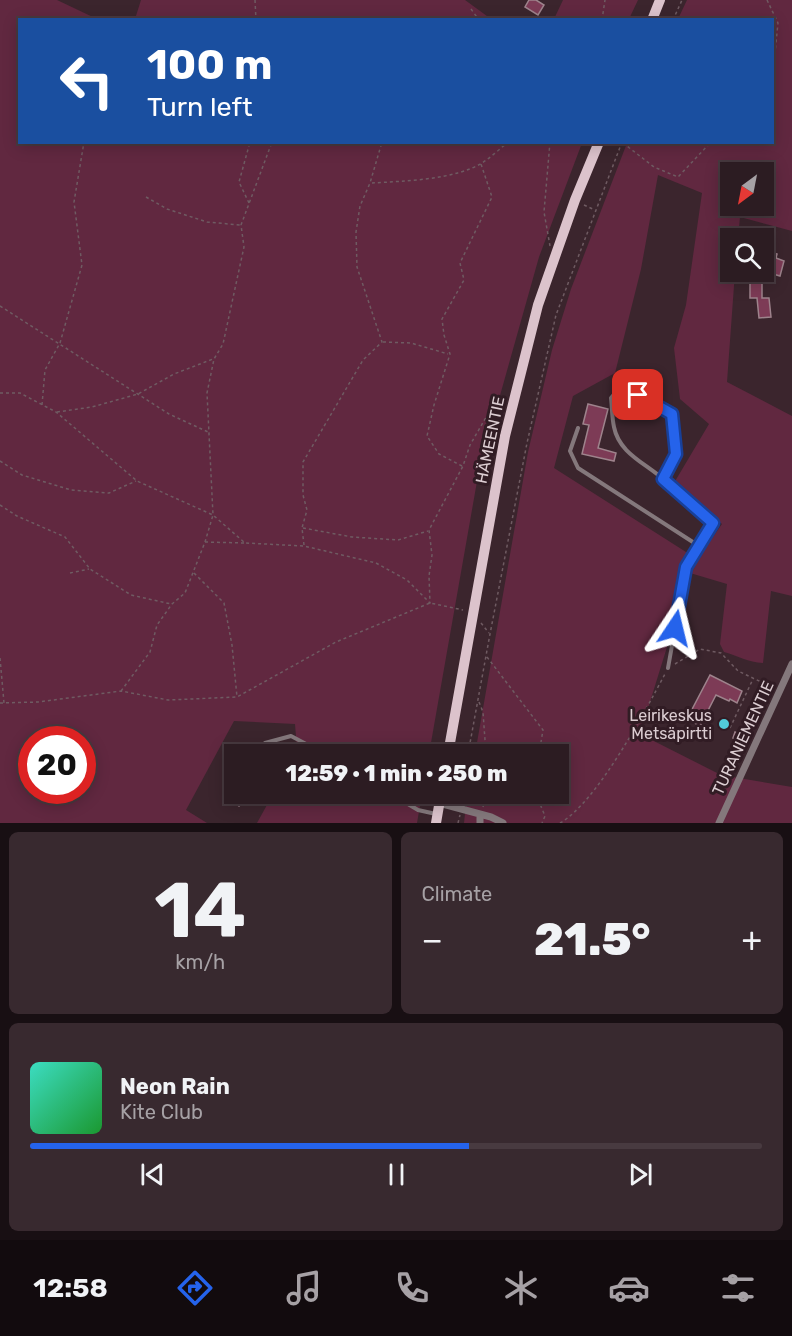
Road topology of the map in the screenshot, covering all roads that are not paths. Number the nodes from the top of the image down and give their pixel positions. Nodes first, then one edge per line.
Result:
1 (660, 0) edge
2 (653, 18) edge
3 (598, 144) edge
4 (578, 428) dead end
5 (663, 479) junction
6 (699, 546) junction
7 (792, 664) edge
8 (668, 668) road end
9 (264, 744) edge
10 (306, 744) edge
11 (450, 744) edge
12 (408, 804) edge
13 (438, 808) edge
14 (480, 814) junction
15 (480, 823) edge
16 (503, 823) edge
17 (718, 823) edge

1 - 2 main road
3 - 11 main road, HÄMEENTIE
4 - 6 lane
5 - 5 lane
5 - 6 lane
6 - 8 lane
7 - 17 street, TURANIEMENTIE
9 - 10 lane
12 - 13 lane
13 - 14 street
14 - 15 street
14 - 16 street

